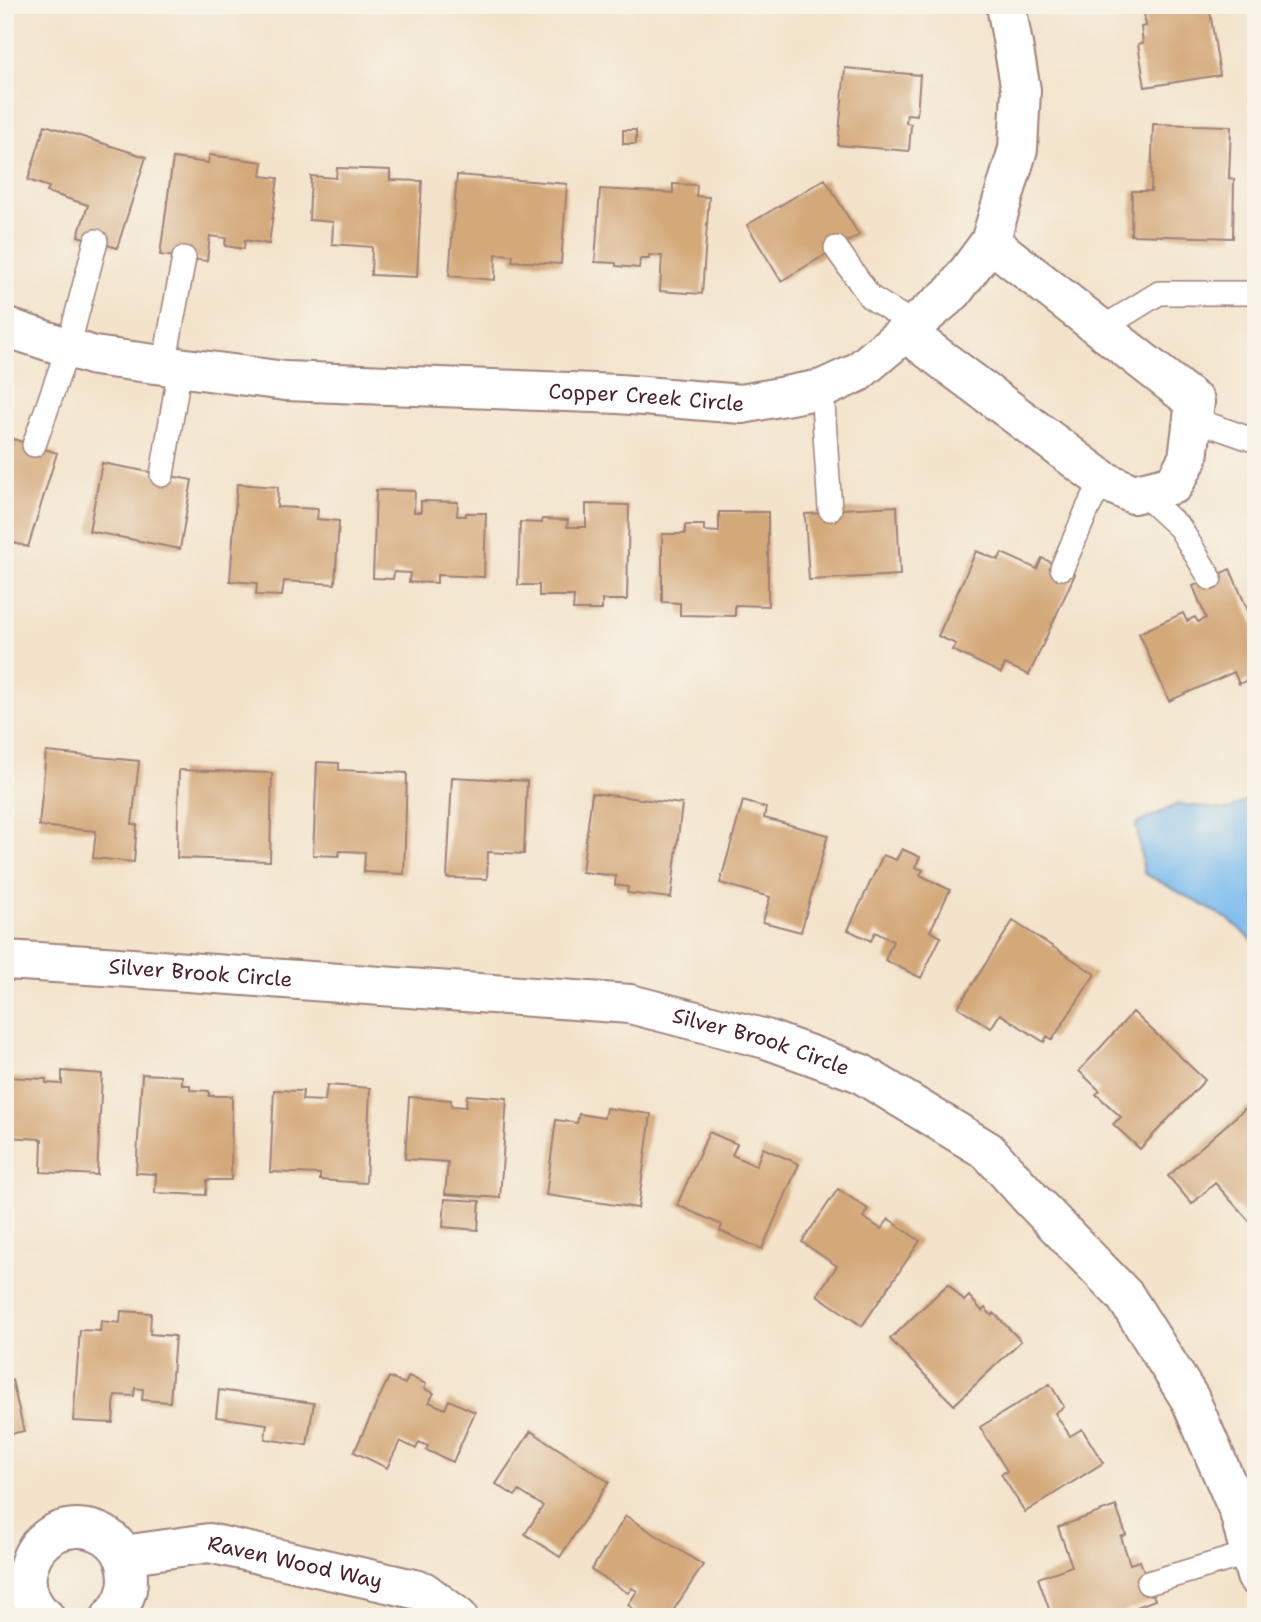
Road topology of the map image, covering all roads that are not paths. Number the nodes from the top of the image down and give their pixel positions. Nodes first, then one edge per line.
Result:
1 (1006, 5) edge
2 (96, 242) dead end
3 (990, 242) junction
4 (836, 248) dead end
5 (184, 258) dead end
6 (1256, 293) edge
7 (5, 327) edge
8 (910, 328) junction
9 (1101, 329) junction
10 (68, 348) junction
11 (172, 366) junction
12 (822, 389) junction
13 (1193, 419) junction
14 (1256, 441) edge
15 (34, 445) dead end
16 (162, 475) dead end
17 (1103, 480) junction
18 (1142, 493) junction
19 (830, 509) dead end
20 (1062, 568) dead end
21 (1210, 578) dead end
22 (5, 960) edge
23 (123, 1555) junction
24 (1254, 1569) edge
25 (1148, 1583) dead end
26 (45, 1617) edge
27 (111, 1617) edge
28 (458, 1617) edge

1 - 3 street, Copper Creek Circle
2 - 10 lane
3 - 8 street, Copper Creek Circle
3 - 9 street
4 - 8 lane
5 - 11 lane
6 - 9 lane
7 - 10 street, Copper Creek Circle
8 - 12 street, Copper Creek Circle
8 - 17 street
9 - 13 street
10 - 11 street, Copper Creek Circle
10 - 15 lane
11 - 12 street, Copper Creek Circle
11 - 16 lane
12 - 19 lane
13 - 14 lane
13 - 18 street
17 - 18 street
17 - 20 lane
18 - 21 lane
22 - 24 street, Silver Brook Circle
23 - 26 street
23 - 27 street
23 - 28 street, Raven Wood Way
24 - 25 lane

